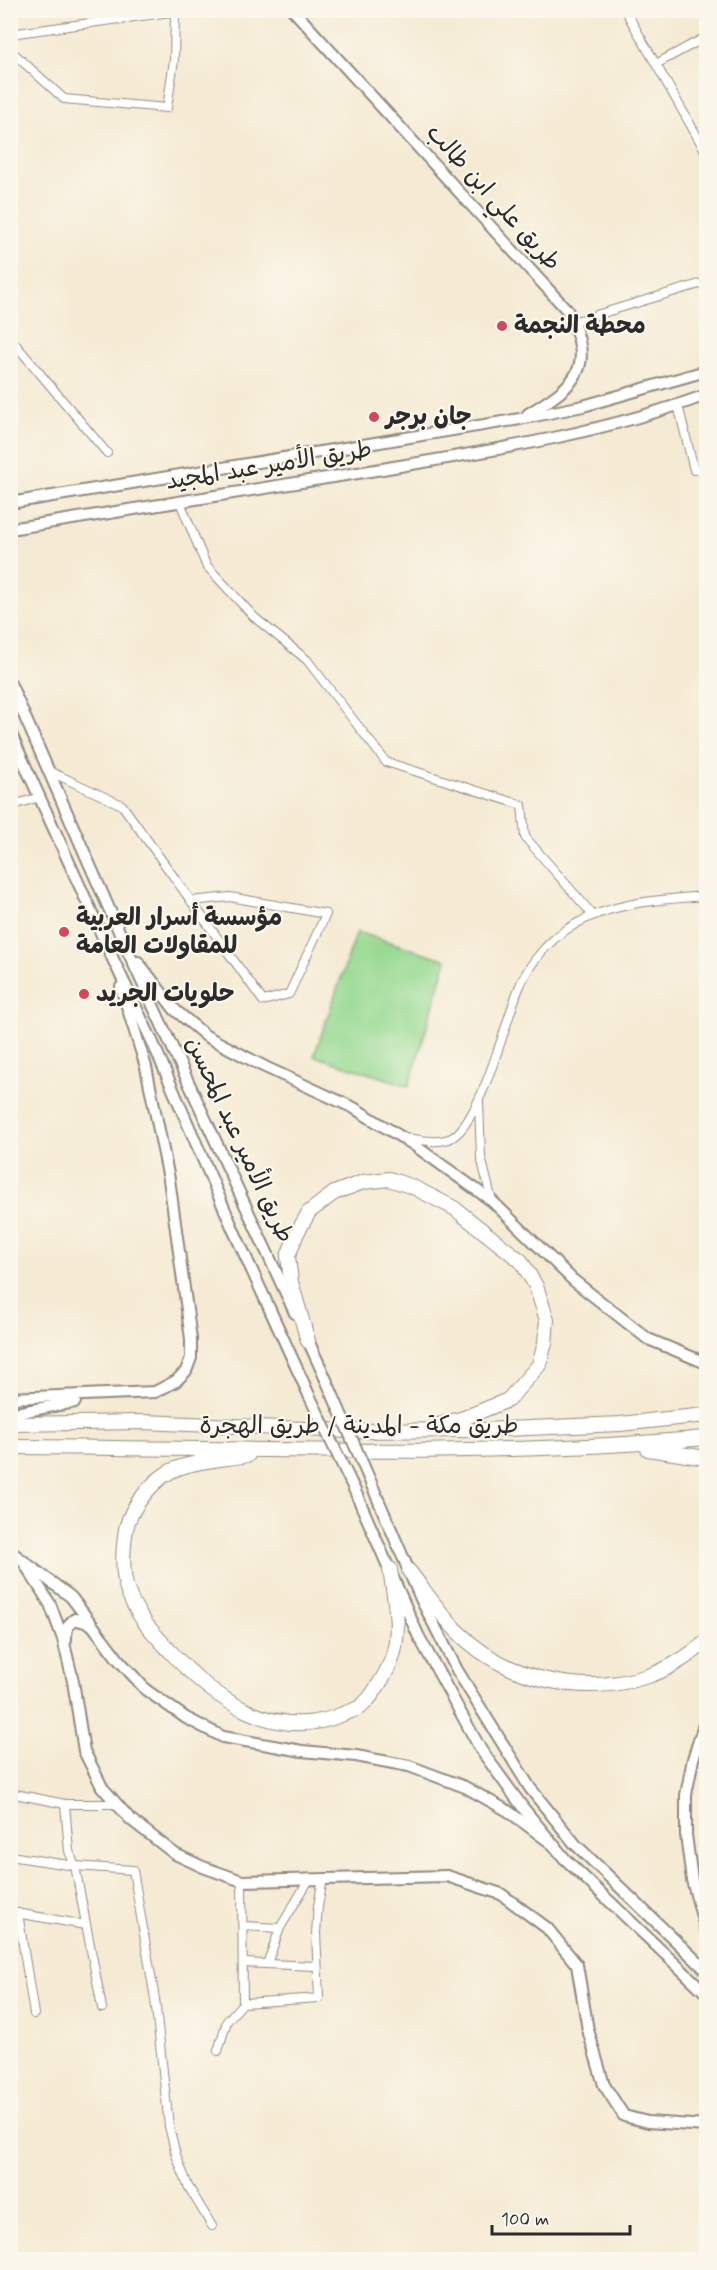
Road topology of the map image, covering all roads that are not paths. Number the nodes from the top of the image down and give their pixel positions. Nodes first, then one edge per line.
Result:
1 (118, 10) edge
2 (185, 10) edge
3 (293, 10) edge
4 (625, 10) edge
5 (174, 12) junction
6 (122, 20) junction
7 (10, 34) edge
8 (706, 37) edge
9 (10, 50) edge
10 (656, 64) junction
11 (706, 152) edge
12 (706, 282) edge
13 (573, 322) junction
14 (10, 338) edge
15 (706, 371) edge
16 (706, 395) edge
17 (678, 405) junction
18 (520, 419) junction
19 (107, 453) dead end
20 (706, 469) edge
21 (180, 502) junction
22 (10, 503) edge
23 (10, 529) edge
24 (10, 683) edge
25 (10, 732) edge
26 (49, 771) junction
27 (40, 797) junction
28 (10, 806) edge
29 (706, 896) edge
30 (191, 901) junction
31 (592, 914) junction
32 (125, 945) junction
33 (111, 955) junction
34 (479, 1102) junction
35 (402, 1138) junction
36 (492, 1200) junction
37 (308, 1341) junction
38 (706, 1363) edge
39 (117, 1394) junction
40 (10, 1398) edge
41 (10, 1414) edge
42 (706, 1415) edge
43 (10, 1424) edge
44 (418, 1430) junction
45 (706, 1438) edge
46 (625, 1445) junction
47 (10, 1447) edge
48 (283, 1450) junction
49 (706, 1458) edge
50 (10, 1551) edge
51 (23, 1561) junction
52 (390, 1569) junction
53 (409, 1571) junction
54 (92, 1624) junction
55 (706, 1642) edge
56 (64, 1644) junction
57 (706, 1719) edge
58 (10, 1793) edge
59 (65, 1804) junction
60 (116, 1804) junction
61 (555, 1846) junction
62 (10, 1856) edge
63 (75, 1866) junction
64 (310, 1878) junction
65 (323, 1878) junction
66 (242, 1881) junction
67 (14, 1913) edge
68 (86, 1925) junction
69 (243, 1926) junction
70 (280, 1928) junction
71 (706, 1931) edge
72 (243, 1963) junction
73 (267, 1964) junction
74 (316, 1966) junction
75 (706, 1970) edge
76 (706, 1993) edge
77 (243, 2003) junction
78 (102, 2008) dead end
79 (34, 2014) dead end
80 (218, 2051) dead end
81 (706, 2126) edge
82 (212, 2226) dead end

1 - 6 street
2 - 5 street
3 - 13 main road, طريق علي ابن طالب
4 - 10 street
5 - 6 street
5 - 9 street
6 - 7 street
8 - 10 street
10 - 11 street
12 - 13 street
13 - 18 main road, طريق علي ابن طالب
14 - 19 street
15 - 18 main road, طريق الأمير عبد المجيد
16 - 17 main road, طريق الأمير عبد المجيد
17 - 20 street
17 - 21 main road, طريق الأمير عبد المجيد
18 - 22 main road, طريق الأمير عبد المجيد
21 - 23 main road, طريق الأمير عبد المجيد
21 - 31 street
24 - 26 main road, طريق الأمير عبد المحسن
25 - 27 main road, طريق الأمير عبد المحسن
26 - 30 street
26 - 32 main road, طريق الأمير عبد المحسن
27 - 28 street
27 - 33 main road, طريق الأمير عبد المحسن
29 - 31 street
30 - 30 street
31 - 34 street
32 - 35 main road
32 - 37 main road, طريق الأمير عبد المحسن
33 - 39 main road
33 - 52 main road, طريق الأمير عبد المحسن, bridge
34 - 35 street
34 - 36 street
35 - 36 main road
36 - 38 main road
37 - 44 highway
37 - 53 main road, طريق الأمير عبد المحسن, bridge
39 - 40 main road
39 - 41 main road
42 - 44 highway, طريق مكة - المدينة / طريق الهجرة
43 - 44 highway, طريق مكة - المدينة / طريق الهجرة
45 - 46 highway, طريق مكة - المدينة / طريق الهجرة
46 - 48 highway, طريق مكة - المدينة / طريق الهجرة
46 - 49 highway
47 - 48 highway, طريق مكة - المدينة / طريق الهجرة
48 - 52 highway
50 - 51 main road
51 - 54 main road
51 - 56 main road
52 - 61 main road, طريق الأمير عبد المحسن
53 - 55 highway
53 - 75 main road, طريق الأمير عبد المحسن
54 - 56 main road
54 - 61 main road
56 - 60 main road
57 - 71 main road
58 - 59 street
59 - 60 street
59 - 63 street
60 - 66 main road
61 - 76 main road
62 - 63 street
63 - 68 street
63 - 82 street
64 - 65 main road
64 - 66 main road
64 - 70 street
65 - 74 street
65 - 81 main road
66 - 69 street
67 - 68 street
67 - 79 street
68 - 78 street
69 - 70 street
69 - 72 street
70 - 73 street
72 - 73 street
72 - 77 street
73 - 74 street
74 - 77 street
77 - 80 street

